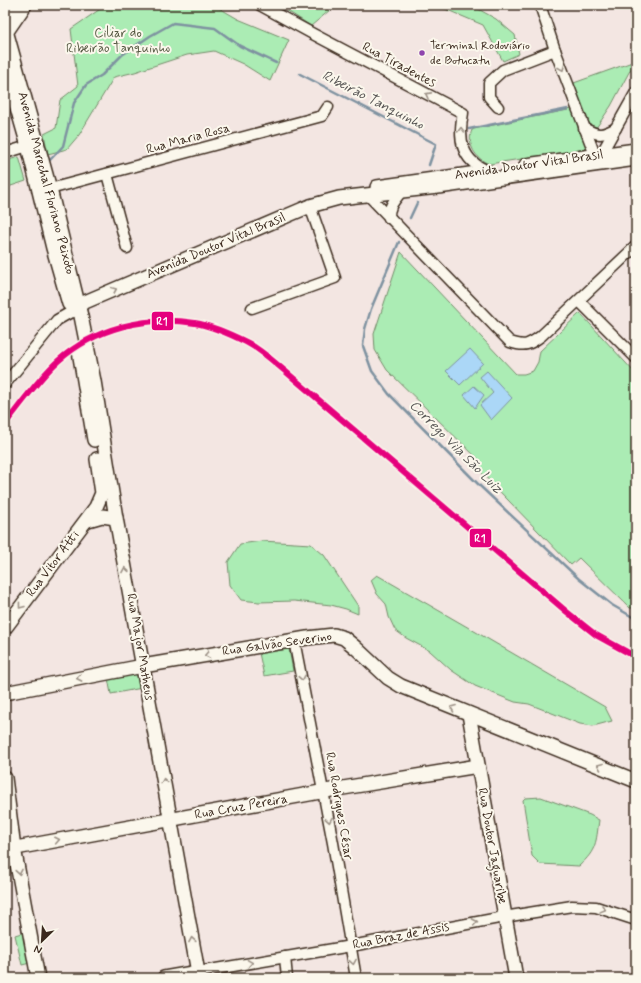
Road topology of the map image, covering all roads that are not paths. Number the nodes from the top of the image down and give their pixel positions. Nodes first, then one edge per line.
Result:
1 (25, 5) edge
2 (260, 5) edge
3 (540, 5) edge
4 (6, 36) edge
5 (555, 50) junction
6 (5, 66) edge
7 (636, 92) edge
8 (328, 107) dead end
9 (498, 107) dead end
10 (584, 128) junction
11 (616, 128) junction
12 (28, 146) junction
13 (5, 153) edge
14 (634, 156) edge
15 (602, 159) junction
16 (489, 171) junction
17 (107, 174) junction
18 (50, 189) junction
19 (402, 189) junction
20 (368, 195) junction
21 (310, 206) junction
22 (389, 218) junction
23 (636, 246) edge
24 (127, 248) dead end
25 (579, 301) junction
26 (252, 308) dead end
27 (77, 311) junction
28 (636, 358) edge
29 (5, 384) edge
30 (116, 518) junction
31 (88, 520) junction
32 (5, 628) edge
33 (294, 640) junction
34 (143, 666) junction
35 (5, 693) edge
36 (469, 714) junction
37 (478, 766) junction
38 (5, 778) edge
39 (636, 781) edge
40 (324, 792) junction
41 (171, 819) junction
42 (10, 849) edge
43 (504, 917) junction
44 (636, 920) edge
45 (351, 946) junction
46 (285, 957) junction
47 (199, 975) edge
48 (38, 978) edge
49 (164, 978) edge
50 (287, 978) edge
51 (356, 978) edge
52 (516, 978) edge

1 - 4 main road
16 -> 2 street, Rua Tiradentes
3 - 5 street
4 - 18 main road, Avenida Marechal Floriano Peixoto
5 - 9 street
5 -> 10 street
6 - 12 main road, Avenida Marechal Floriano Peixoto
7 - 11 street
8 - 17 street, Rua Maria Rosa
10 - 11 street
10 - 15 street
11 - 15 street
12 - 13 street
12 - 27 main road, Avenida Marechal Floriano Peixoto
14 - 15 main road, Avenida Doutor Vital Brasil
15 - 16 main road, Avenida Doutor Vital Brasil
15 - 19 main road, Avenida Doutor Vital Brasil
16 - 19 main road, Avenida Doutor Vital Brasil
17 - 18 street, Rua Maria Rosa
17 - 24 street
18 - 27 main road, Avenida Marechal Floriano Peixoto
19 - 20 main road, Avenida Doutor Vital Brasil
19 - 22 street
20 - 21 main road, Avenida Doutor Vital Brasil
20 - 22 street
21 - 26 street
27 -> 21 main road, Avenida Doutor Vital Brasil
22 - 25 street
23 - 25 street
25 - 28 street
27 - 29 street
27 - 30 main road, Rua Major Matheus
27 - 31 main road
30 - 31 main road
34 -> 30 main road, Rua Major Matheus
31 -> 32 main road, Rua Vitor Atti
33 -> 34 main road, Rua Galvão Severino
36 -> 33 main road, Rua Galvão Severino
33 -> 40 street, Rua Rodrigues César
34 -> 35 main road, Rua Galvão Severino
41 -> 34 main road, Rua Major Matheus
36 - 37 main road, Rua Doutor Jaguaribe
39 -> 36 main road, Rua Galvão Severino
37 - 40 main road, Rua Cruz Pereira
37 - 43 main road, Rua Doutor Jaguaribe
38 - 42 main road
40 - 41 main road, Rua Cruz Pereira
40 -> 45 street, Rua Rodrigues César
42 -> 41 main road, Rua Cruz Pereira
47 -> 41 main road, Rua Major Matheus
42 -> 48 main road
43 -> 44 street, Rua Braz de Assis
45 -> 43 street, Rua Braz de Assis
43 - 52 main road, Rua Doutor Jaguaribe
45 - 46 street, Rua Braz de Assis
45 -> 51 street, Rua Rodrigues César
47 -> 46 street, Rua Braz de Assis
46 - 50 street
47 - 49 main road, Rua Braz de Assis

